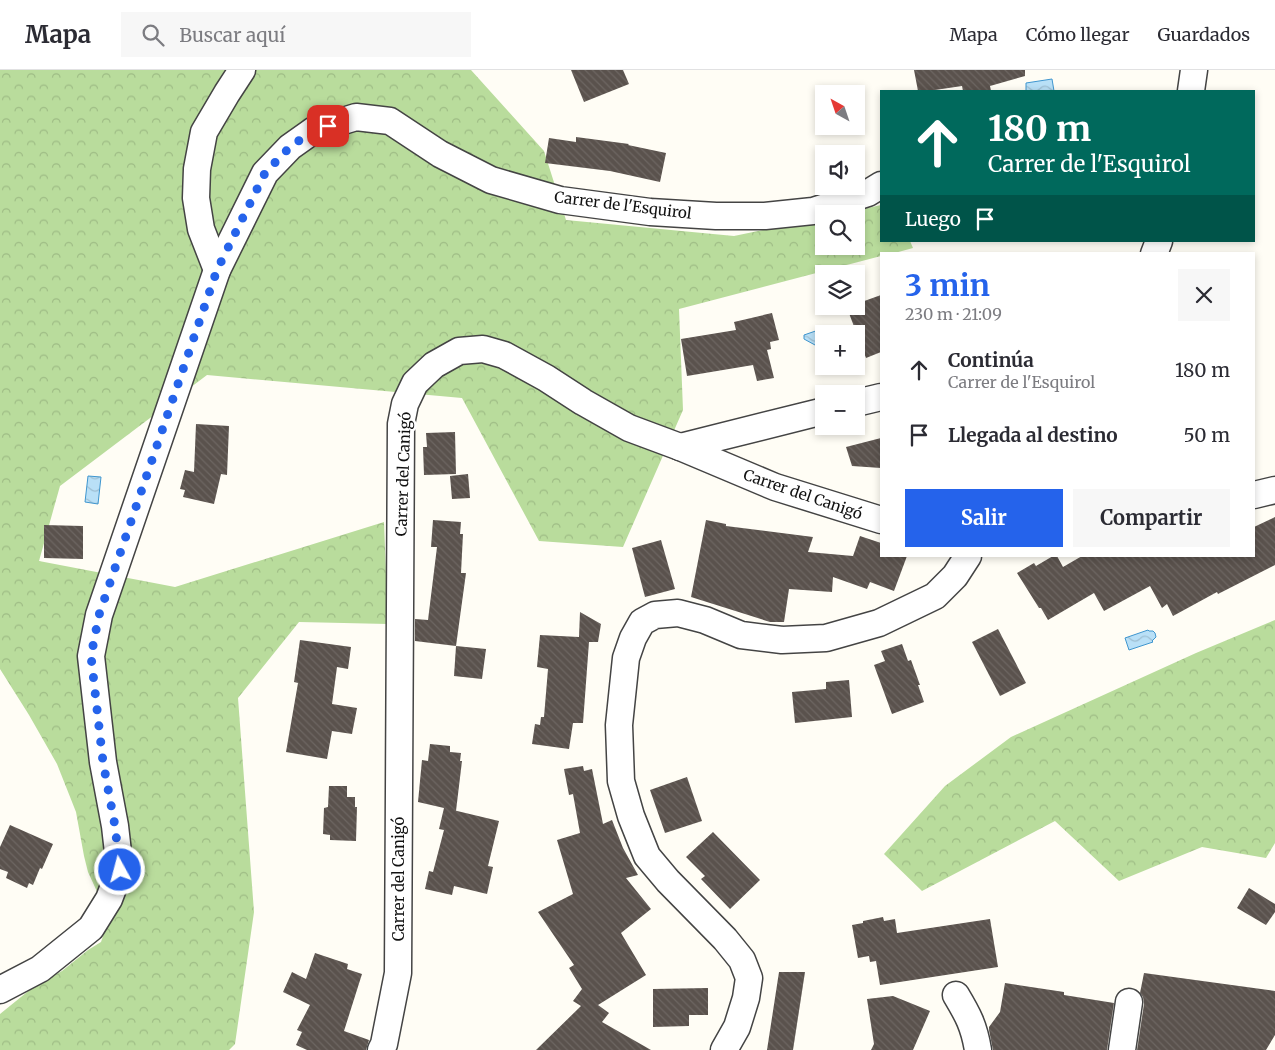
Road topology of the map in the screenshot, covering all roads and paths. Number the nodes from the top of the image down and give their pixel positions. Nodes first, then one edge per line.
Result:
1 (242, 70) edge
2 (1194, 70) edge
3 (1191, 90) edge
4 (880, 186) edge
5 (217, 270) junction
6 (880, 397) edge
7 (865, 401) edge
8 (815, 413) edge
9 (680, 447) junction
10 (1275, 490) edge
11 (1255, 495) edge
12 (880, 520) edge
13 (967, 557) edge
14 (0, 990) edge
15 (956, 995) dead end
16 (1129, 1002) dead end
17 (381, 1050) edge
18 (724, 1050) edge
19 (978, 1050) edge
20 (1122, 1050) edge

1 - 5 street
2 - 3 street
4 - 5 street, Carrer de l'Esquirol
5 - 14 street, Carrer de l'Esquirol
6 - 7 street
8 - 9 street
9 - 12 street, Carrer del Canigó
9 - 17 street, Carrer del Canigó
10 - 11 street
13 - 18 street
15 - 19 street
16 - 20 street

